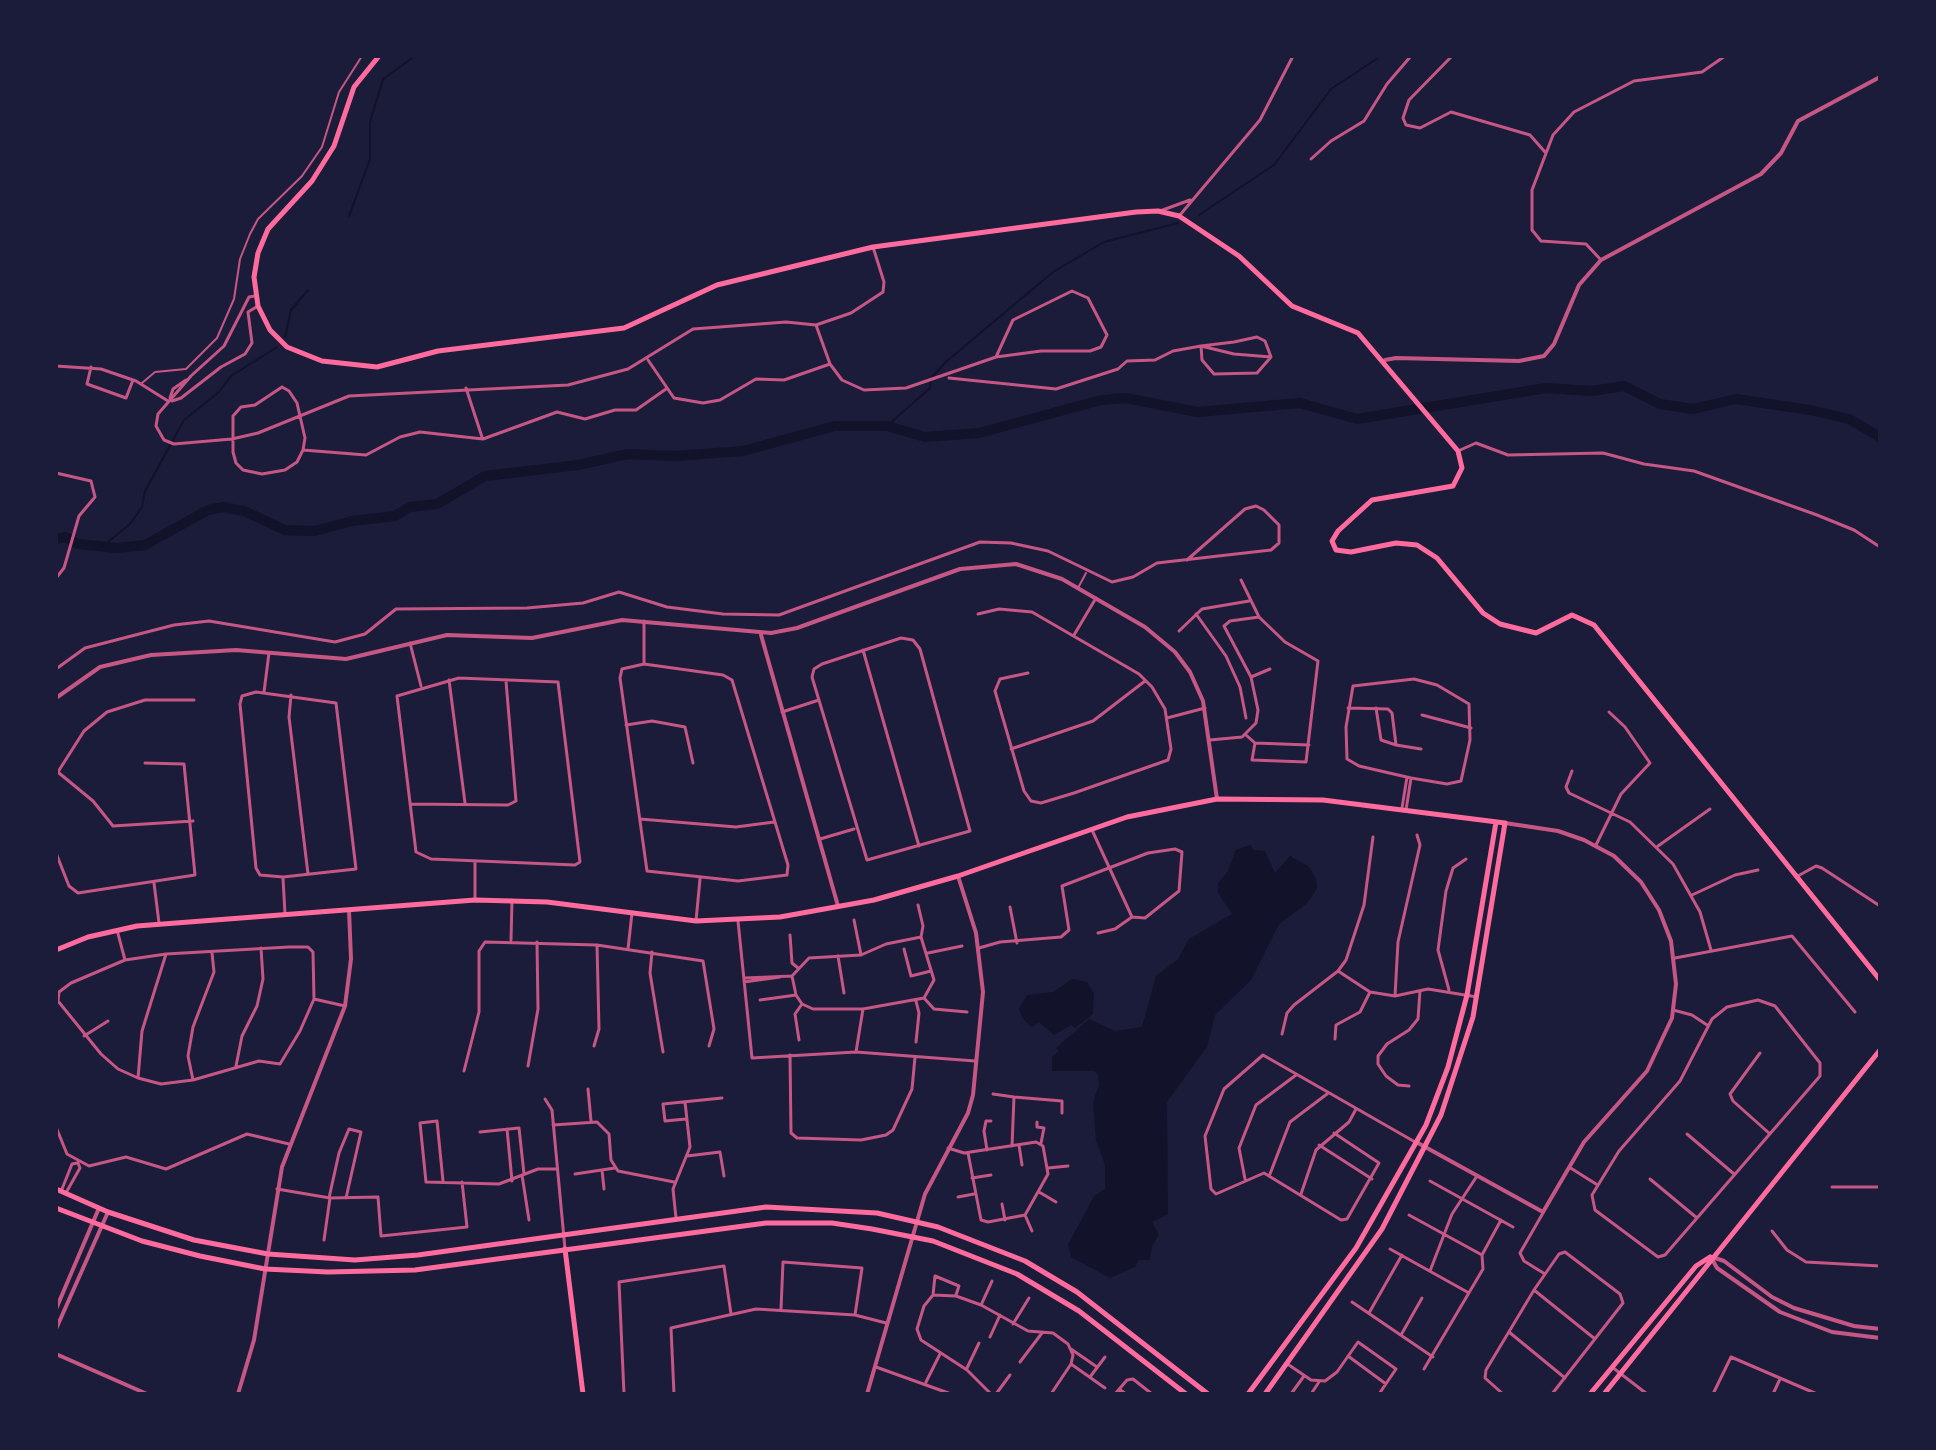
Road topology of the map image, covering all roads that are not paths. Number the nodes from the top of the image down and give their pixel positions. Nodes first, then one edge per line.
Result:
1 (362, 56) edge
2 (379, 56) edge
3 (1293, 56) edge
4 (1411, 56) edge
5 (1452, 56) edge
6 (1725, 56) edge
7 (1880, 77) edge
8 (1545, 152) junction
9 (1311, 159) dead end
10 (1193, 198) junction
11 (1159, 211) junction
12 (1179, 216) junction
13 (873, 247) junction
14 (1601, 260) junction
15 (255, 296) junction
16 (260, 309) junction
17 (240, 315) junction
18 (248, 318) junction
19 (816, 325) junction
20 (1201, 346) junction
21 (996, 357) junction
22 (1271, 357) junction
23 (648, 360) junction
24 (1385, 360) junction
25 (830, 364) junction
26 (56, 366) edge
27 (91, 367) junction
28 (945, 378) junction
29 (133, 380) junction
30 (141, 384) junction
31 (466, 388) junction
32 (666, 389) junction
33 (169, 401) junction
34 (299, 416) junction
35 (232, 439) junction
36 (483, 439) junction
37 (1456, 449) junction
38 (303, 450) junction
39 (56, 473) edge
40 (1880, 547) edge
41 (1187, 560) junction
42 (1087, 571) junction
43 (56, 578) edge
44 (1241, 580) dead end
45 (1078, 588) junction
46 (1096, 598) junction
47 (1249, 601) junction
48 (978, 614) dead end
49 (1196, 614) junction
50 (1259, 617) junction
51 (644, 621) junction
52 (1179, 631) dead end
53 (760, 635) junction
54 (1074, 635) junction
55 (410, 643) junction
56 (863, 650) junction
57 (269, 653) junction
58 (644, 664) junction
59 (56, 669) edge
60 (1270, 669) dead end
61 (1028, 673) dead end
62 (1250, 676) junction
63 (449, 680) junction
64 (1146, 680) junction
65 (506, 681) junction
66 (1237, 681) junction
67 (421, 686) junction
68 (264, 692) junction
69 (291, 695) junction
70 (56, 698) edge
71 (194, 700) dead end
72 (819, 700) junction
73 (1205, 708) junction
74 (1348, 708) junction
75 (1376, 708) junction
76 (782, 712) junction
77 (1609, 712) dead end
78 (1422, 715) dead end
79 (1167, 718) junction
80 (1246, 718) dead end
81 (626, 725) junction
82 (1471, 728) junction
83 (1246, 735) junction
84 (1210, 740) junction
85 (1255, 743) junction
86 (1309, 745) junction
87 (1396, 745) junction
88 (1011, 749) junction
89 (1421, 749) dead end
90 (145, 763) dead end
91 (693, 763) dead end
92 (1572, 771) dead end
93 (57, 772) edge
94 (1409, 777) junction
95 (1217, 799) junction
96 (410, 804) junction
97 (465, 804) junction
98 (1404, 809) junction
99 (1710, 809) dead end
100 (1613, 812) junction
101 (640, 819) junction
102 (193, 821) junction
103 (774, 822) junction
104 (1496, 822) junction
105 (1505, 823) junction
106 (856, 829) junction
107 (1092, 829) junction
108 (1417, 835) dead end
109 (1373, 837) dead end
110 (820, 839) junction
111 (1596, 845) junction
112 (919, 846) junction
113 (1658, 846) junction
114 (56, 853) edge
115 (1466, 859) dead end
116 (475, 861) junction
117 (1108, 869) junction
118 (1758, 870) dead end
119 (308, 875) junction
120 (958, 876) junction
121 (283, 877) junction
122 (1796, 877) junction
123 (700, 879) junction
124 (154, 882) junction
125 (1692, 895) junction
126 (475, 900) junction
127 (512, 900) junction
128 (918, 905) dead end
129 (838, 906) junction
130 (1880, 906) edge
131 (1010, 907) dead end
132 (349, 910) junction
133 (632, 913) junction
134 (285, 914) junction
135 (1132, 917) junction
136 (854, 920) dead end
137 (696, 921) junction
138 (738, 921) junction
139 (159, 923) junction
140 (117, 930) junction
141 (1098, 933) dead end
142 (790, 935) dead end
143 (921, 937) junction
144 (511, 942) junction
145 (537, 942) junction
146 (1017, 943) junction
147 (597, 945) junction
148 (962, 946) dead end
149 (261, 948) junction
150 (979, 948) junction
151 (628, 949) junction
152 (904, 949) dead end
153 (56, 950) edge
154 (1711, 950) junction
155 (212, 952) junction
156 (652, 952) junction
157 (928, 953) junction
158 (166, 954) junction
159 (861, 955) junction
160 (838, 956) junction
161 (1675, 958) junction
162 (125, 960) junction
163 (798, 968) junction
164 (932, 970) junction
165 (1338, 971) junction
166 (792, 976) junction
167 (744, 980) junction
168 (1880, 980) edge
169 (1449, 990) junction
170 (1420, 991) junction
171 (1370, 992) junction
172 (844, 993) dead end
173 (796, 995) junction
174 (1467, 995) junction
175 (57, 996) edge
176 (1395, 996) junction
177 (1477, 997) junction
178 (924, 998) junction
179 (314, 999) junction
180 (760, 1000) dead end
181 (916, 1001) junction
182 (802, 1004) junction
183 (345, 1006) junction
184 (863, 1009) junction
185 (1673, 1010) junction
186 (967, 1012) dead end
187 (1855, 1012) dead end
188 (108, 1021) dead end
189 (1707, 1025) junction
190 (1282, 1034) dead end
191 (84, 1036) junction
192 (1335, 1039) dead end
193 (799, 1040) dead end
194 (916, 1042) dead end
195 (594, 1046) dead end
196 (709, 1046) dead end
197 (1880, 1050) edge
198 (663, 1052) dead end
199 (856, 1052) junction
200 (1760, 1053) dead end
201 (790, 1055) junction
202 (915, 1057) junction
203 (977, 1061) junction
204 (236, 1066) junction
205 (528, 1066) dead end
206 (464, 1071) dead end
207 (1297, 1074) junction
208 (138, 1078) junction
209 (193, 1080) junction
210 (1409, 1086) dead end
211 (588, 1089) dead end
212 (993, 1094) dead end
213 (1327, 1094) junction
214 (1014, 1097) junction
215 (722, 1098) dead end
216 (545, 1099) dead end
217 (685, 1102) junction
218 (1356, 1109) junction
219 (1062, 1113) dead end
220 (686, 1119) junction
221 (591, 1121) junction
222 (991, 1121) dead end
223 (1037, 1122) dead end
224 (553, 1125) junction
225 (56, 1127) edge
226 (507, 1129) junction
227 (480, 1132) dead end
228 (1334, 1133) junction
229 (1687, 1134) dead end
230 (1770, 1134) junction
231 (1418, 1143) junction
232 (289, 1144) junction
233 (1040, 1144) junction
234 (1019, 1145) junction
235 (1319, 1145) junction
236 (1012, 1146) junction
237 (948, 1148) junction
238 (1426, 1148) junction
239 (987, 1150) junction
240 (968, 1153) junction
241 (687, 1156) junction
242 (77, 1162) junction
243 (1022, 1165) dead end
244 (1068, 1166) dead end
245 (1569, 1167) junction
246 (615, 1168) junction
247 (556, 1169) junction
248 (1048, 1169) junction
249 (602, 1170) junction
250 (523, 1174) junction
251 (575, 1174) dead end
252 (1270, 1174) junction
253 (1734, 1174) junction
254 (991, 1175) dead end
255 (724, 1176) dead end
256 (1477, 1176) junction
257 (972, 1178) junction
258 (1245, 1179) junction
259 (1372, 1179) junction
260 (1650, 1179) dead end
261 (443, 1181) junction
262 (512, 1181) junction
263 (1430, 1181) dead end
264 (462, 1182) junction
265 (674, 1182) junction
266 (1598, 1184) junction
267 (1832, 1187) dead end
268 (1880, 1187) edge
269 (56, 1189) edge
270 (277, 1189) junction
271 (604, 1189) dead end
272 (1039, 1192) junction
273 (63, 1193) junction
274 (974, 1194) junction
275 (1301, 1194) junction
276 (958, 1197) dead end
277 (330, 1198) junction
278 (346, 1198) junction
279 (1462, 1199) junction
280 (1056, 1202) dead end
281 (1002, 1204) dead end
282 (56, 1208) edge
283 (99, 1208) junction
284 (108, 1212) junction
285 (1543, 1212) junction
286 (1025, 1215) junction
287 (1409, 1215) dead end
288 (676, 1218) junction
289 (1697, 1218) junction
290 (529, 1220) dead end
291 (1005, 1220) junction
292 (1501, 1220) junction
293 (918, 1222) junction
294 (93, 1223) junction
295 (101, 1226) junction
296 (1513, 1227) dead end
297 (1032, 1231) dead end
298 (1772, 1231) dead end
299 (563, 1235) junction
300 (1445, 1235) junction
301 (914, 1236) junction
302 (324, 1240) dead end
303 (565, 1249) junction
304 (1390, 1249) dead end
305 (268, 1254) junction
306 (1402, 1255) junction
307 (1482, 1255) junction
308 (1711, 1257) junction
309 (1880, 1266) edge
310 (265, 1269) junction
311 (1430, 1271) junction
312 (1545, 1274) junction
313 (992, 1281) dead end
314 (1534, 1290) junction
315 (1469, 1293) junction
316 (933, 1295) junction
317 (956, 1296) junction
318 (1029, 1298) dead end
319 (1422, 1298) dead end
320 (1352, 1302) dead end
321 (981, 1305) junction
322 (56, 1309) edge
323 (781, 1309) junction
324 (1369, 1313) junction
325 (731, 1314) junction
326 (855, 1315) junction
327 (1000, 1315) junction
328 (889, 1323) junction
329 (1013, 1324) junction
330 (56, 1329) edge
331 (1880, 1329) edge
332 (1043, 1331) junction
333 (1508, 1331) junction
334 (1401, 1335) junction
335 (990, 1337) dead end
336 (1880, 1338) edge
337 (1595, 1339) junction
338 (979, 1343) dead end
339 (1071, 1349) junction
340 (56, 1354) edge
341 (940, 1354) junction
342 (1348, 1356) junction
343 (1105, 1357) dead end
344 (1433, 1357) junction
345 (1020, 1362) dead end
346 (1286, 1363) junction
347 (1071, 1364) junction
348 (876, 1367) junction
349 (1097, 1367) junction
350 (1612, 1367) junction
351 (1424, 1369) dead end
352 (967, 1370) junction
353 (1621, 1373) junction
354 (1010, 1375) dead end
355 (1304, 1376) junction
356 (1090, 1377) junction
357 (1565, 1378) junction
358 (1780, 1379) junction
359 (926, 1382) junction
360 (1319, 1382) junction
361 (1386, 1384) junction
362 (1105, 1388) dead end
363 (1119, 1389) junction
364 (147, 1394) edge
365 (238, 1394) edge
366 (583, 1394) edge
367 (624, 1394) edge
368 (674, 1394) edge
369 (867, 1394) edge
370 (951, 1394) edge
371 (994, 1394) edge
372 (1051, 1394) edge
373 (1115, 1394) edge
374 (1126, 1394) edge
375 (1152, 1394) edge
376 (1186, 1394) edge
377 (1208, 1394) edge
378 (1248, 1394) edge
379 (1265, 1394) edge
380 (1291, 1394) edge
381 (1311, 1394) edge
382 (1379, 1394) edge
383 (1503, 1394) edge
384 (1552, 1394) edge
385 (1590, 1394) edge
386 (1604, 1394) edge
387 (1647, 1394) edge
388 (1713, 1394) edge
389 (1773, 1394) edge
390 (1817, 1394) edge

1 - 30 lane
2 - 15 main road
3 - 10 street
4 - 9 street
5 - 8 street
6 - 8 street
7 - 14 street
8 - 14 street
10 - 11 street
10 - 12 street
11 - 12 main road
11 - 13 main road
12 - 24 main road
13 - 16 main road
13 - 19 street
14 - 24 street
15 - 16 main road
15 - 17 street
16 - 18 street
17 - 18 street
17 - 33 street
18 - 33 street
19 - 23 street
19 - 25 street
20 - 22 street
20 - 22 street
20 - 22 street
20 - 28 street
21 - 21 street
21 - 28 street
23 - 31 street
23 - 32 street
24 - 37 main road
25 - 28 street
25 - 32 street
26 - 27 street
27 - 29 street
27 - 29 street
29 - 30 street
30 - 33 street
31 - 34 street
31 - 36 street
32 - 36 street
33 - 35 street
34 - 35 street
34 - 35 street
34 - 38 street
35 - 38 street
36 - 38 street
37 - 40 street
37 - 122 main road
39 - 43 street
41 - 41 street
41 - 42 street
42 - 45 lane
42 - 59 street
44 - 47 street
45 - 46 street
45 - 53 street
46 - 54 street
46 - 73 street
47 - 49 street
47 - 50 street
48 - 54 street
49 - 52 street
49 - 66 street
50 - 62 street
50 - 86 street
51 - 53 street
51 - 55 street
51 - 58 street
53 - 76 street
54 - 64 street
55 - 57 street
55 - 67 street
56 - 72 street
56 - 112 street
56 - 112 street
57 - 68 street
57 - 70 street
58 - 81 street
58 - 103 street
60 - 62 street
61 - 88 street
62 - 66 street
62 - 83 street
63 - 65 street
63 - 67 street
63 - 97 street
64 - 79 street
64 - 88 street
65 - 97 street
65 - 116 street
66 - 80 street
67 - 96 street
68 - 69 street
68 - 121 street
69 - 119 street
69 - 119 street
71 - 93 street
72 - 76 street
72 - 106 street
73 - 79 street
73 - 84 street
74 - 75 street
74 - 82 street
74 - 94 street
75 - 87 street
75 - 87 street
76 - 110 street
77 - 100 street
78 - 82 street
79 - 88 street
81 - 91 street
81 - 101 street
82 - 94 street
83 - 84 street
83 - 85 street
84 - 95 street
85 - 86 street
85 - 86 street
87 - 89 street
90 - 102 street
92 - 100 street
93 - 102 street
94 - 98 street
95 - 98 main road
95 - 107 main road
96 - 97 street
96 - 116 street
98 - 104 main road
99 - 113 street
100 - 111 street
100 - 113 street
101 - 103 street
101 - 123 street
102 - 124 street
103 - 123 street
104 - 105 main road
104 - 174 main road
105 - 111 street
105 - 177 main road
106 - 110 street
106 - 112 street
107 - 117 street
107 - 120 main road
108 - 176 street
109 - 165 street
110 - 129 street
111 - 161 street
113 - 125 street
114 - 124 street
115 - 169 street
116 - 126 street
117 - 135 street
117 - 135 street
117 - 146 street
118 - 125 street
119 - 121 street
120 - 129 main road
120 - 150 street
121 - 134 street
122 - 130 street
122 - 168 main road
123 - 137 street
124 - 139 street
125 - 154 street
126 - 127 main road
126 - 132 main road
127 - 133 main road
127 - 144 street
128 - 143 street
129 - 138 main road
131 - 146 street
132 - 134 main road
132 - 183 street
133 - 137 main road
133 - 151 street
134 - 139 main road
135 - 141 street
136 - 159 street
137 - 138 main road
138 - 167 street
139 - 140 main road
140 - 153 main road
140 - 162 street
142 - 163 street
143 - 157 street
143 - 159 street
144 - 145 street
144 - 206 street
145 - 147 street
145 - 205 street
146 - 150 street
147 - 151 street
147 - 195 street
148 - 157 street
149 - 155 street
149 - 179 street
149 - 204 street
150 - 203 street
151 - 156 street
152 - 164 street
154 - 161 street
154 - 187 street
155 - 158 street
155 - 209 street
156 - 196 street
156 - 198 street
157 - 164 street
158 - 162 street
158 - 208 street
159 - 160 street
160 - 163 street
160 - 172 street
161 - 185 street
162 - 175 street
163 - 166 street
164 - 178 street
165 - 171 street
165 - 190 street
166 - 167 street
166 - 173 street
167 - 201 street
169 - 170 street
169 - 174 street
170 - 176 street
170 - 210 street
171 - 176 street
171 - 192 street
173 - 180 street
173 - 182 street
174 - 177 street
174 - 231 main road
175 - 191 street
177 - 238 main road
178 - 181 street
178 - 186 street
179 - 183 street
179 - 204 street
181 - 184 street
181 - 194 street
182 - 184 street
182 - 193 street
183 - 232 street
184 - 199 street
185 - 189 street
185 - 245 street
188 - 191 street
189 - 230 street
189 - 266 street
191 - 208 street
197 - 308 main road
199 - 201 street
199 - 202 street
200 - 230 street
201 - 202 street
202 - 203 street
203 - 237 street
204 - 209 street
207 - 213 street
207 - 258 street
207 - 258 street
208 - 209 street
211 - 221 street
212 - 214 street
213 - 218 street
213 - 252 street
214 - 219 street
214 - 236 street
215 - 217 street
216 - 224 street
217 - 220 street
217 - 220 street
218 - 228 street
218 - 231 street
220 - 241 street
221 - 224 street
221 - 246 street
222 - 239 street
223 - 233 street
224 - 247 street
225 - 242 street
226 - 227 street
226 - 250 street
226 - 262 street
228 - 235 street
228 - 259 street
229 - 253 street
230 - 253 street
231 - 238 street
231 - 378 main road
232 - 242 street
232 - 270 street
233 - 234 street
233 - 248 street
234 - 236 street
234 - 243 street
235 - 259 street
235 - 275 street
236 - 239 street
237 - 240 street
237 - 293 street
238 - 256 street
238 - 346 main road
239 - 240 street
240 - 257 street
241 - 255 street
241 - 265 street
242 - 273 street
242 - 273 street
244 - 248 street
245 - 266 street
245 - 285 street
246 - 249 street
246 - 265 street
247 - 250 street
247 - 299 street
248 - 272 street
249 - 251 street
249 - 271 street
250 - 262 street
250 - 290 street
252 - 258 street
252 - 275 street
253 - 289 street
254 - 257 street
256 - 279 street
256 - 285 street
257 - 274 street
259 - 275 street
260 - 289 street
261 - 261 street
261 - 264 street
262 - 264 street
263 - 279 street
264 - 278 street
265 - 288 street
266 - 289 street
267 - 268 street
269 - 273 main road
270 - 277 street
270 - 305 street
272 - 280 street
272 - 286 street
273 - 283 main road
274 - 276 street
274 - 291 street
277 - 278 street
277 - 278 street
277 - 302 street
279 - 292 street
279 - 300 street
281 - 291 street
282 - 294 main road
283 - 284 main road
283 - 294 street
284 - 295 street
284 - 305 main road
285 - 312 street
286 - 291 street
286 - 297 street
287 - 300 street
288 - 293 main road
288 - 299 main road
292 - 296 street
292 - 307 street
293 - 301 street
293 - 377 main road
294 - 295 main road
294 - 322 street
295 - 310 main road
295 - 330 street
298 - 309 street
299 - 303 street
299 - 305 main road
300 - 307 street
300 - 311 street
301 - 303 main road
301 - 328 street
301 - 376 main road
303 - 310 main road
303 - 366 main road
304 - 306 street
305 - 310 street
306 - 311 street
306 - 324 street
307 - 315 street
308 - 331 street
308 - 336 street
308 - 350 main road
308 - 353 main road
310 - 365 street
311 - 315 street
312 - 314 street
312 - 337 street
313 - 321 street
314 - 333 street
314 - 337 street
315 - 344 street
316 - 317 street
316 - 317 street
316 - 341 street
317 - 321 street
318 - 329 street
319 - 334 street
320 - 324 street
321 - 327 street
323 - 325 street
323 - 326 street
323 - 326 street
324 - 334 street
325 - 367 street
325 - 368 street
326 - 328 street
327 - 329 street
327 - 335 street
328 - 348 street
329 - 332 street
332 - 339 street
332 - 345 street
333 - 357 street
333 - 383 street
334 - 344 street
337 - 357 street
338 - 352 street
339 - 347 street
339 - 349 street
340 - 364 street
341 - 352 street
341 - 359 street
342 - 360 street
342 - 361 street
342 - 361 street
343 - 349 street
344 - 351 street
346 - 355 street
346 - 379 main road
347 - 356 street
347 - 372 street
348 - 359 street
348 - 369 street
349 - 356 street
350 - 353 street
350 - 385 main road
352 - 371 street
353 - 386 main road
353 - 387 street
354 - 371 street
355 - 360 street
355 - 380 street
356 - 362 street
357 - 384 street
358 - 388 street
358 - 389 street
358 - 390 street
359 - 370 street
360 - 381 street
361 - 382 street
363 - 373 street
363 - 374 street
363 - 375 street

